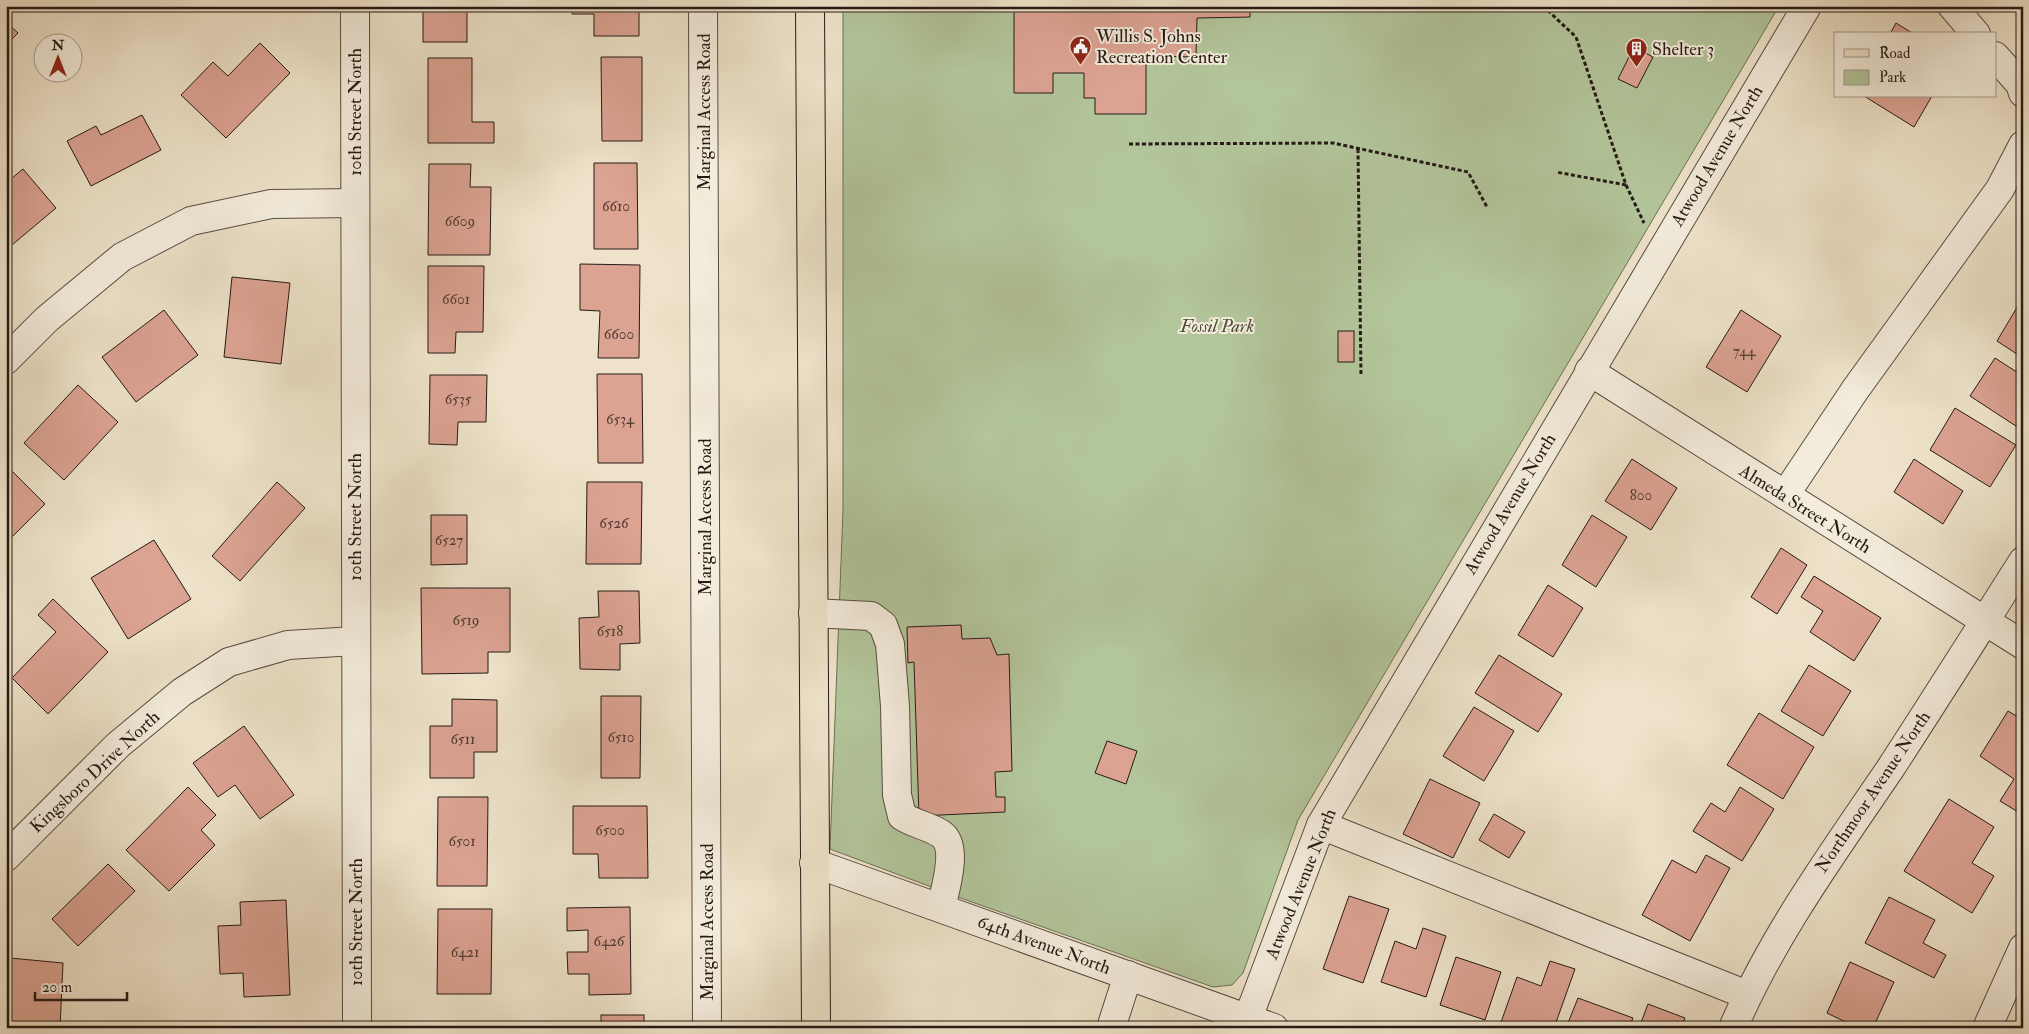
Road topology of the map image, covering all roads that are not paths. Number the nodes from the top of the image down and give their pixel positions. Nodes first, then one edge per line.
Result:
1 (355, 6) edge
2 (703, 6) edge
3 (810, 6) edge
4 (1807, 6) edge
5 (1952, 6) edge
6 (1974, 32) edge
7 (1996, 57) edge
8 (2023, 93) edge
9 (2023, 145) edge
10 (355, 203) junction
11 (6, 360) edge
12 (1589, 371) junction
13 (1785, 495) junction
14 (2023, 561) edge
15 (813, 613) junction
16 (1984, 622) junction
17 (355, 641) junction
18 (2023, 645) edge
19 (1321, 825) junction
20 (6, 857) edge
21 (814, 863) junction
22 (941, 908) junction
23 (2023, 948) edge
24 (1128, 975) junction
25 (1747, 995) junction
26 (2013, 996) edge
27 (1248, 1018) junction
28 (356, 1028) edge
29 (707, 1028) edge
30 (816, 1028) edge
31 (1111, 1028) edge
32 (1274, 1028) edge
33 (1733, 1028) edge
34 (1987, 1028) edge

1 - 10 street, 10th Street North
2 - 29 street, Marginal Access Road
3 - 15 main road
4 - 12 street, Atwood Avenue North
5 - 6 street
7 - 8 street
9 - 13 street
10 - 11 street
10 - 17 street, 10th Street North
12 - 13 street, Almeda Street North
12 - 19 street, Atwood Avenue North
13 - 16 street, Almeda Street North
14 - 16 street, Northmoor Avenue North
15 - 21 main road
15 - 22 street
16 - 18 street, Almeda Street North
16 - 25 street, Northmoor Avenue North
17 - 20 street, Kingsboro Drive North
17 - 28 street, 10th Street North
19 - 25 street
19 - 27 street, Atwood Avenue North
21 - 22 street, 64th Avenue North
21 - 30 main road
22 - 24 street, 64th Avenue North
23 - 26 street
24 - 27 street, 64th Avenue North
24 - 31 street
25 - 33 street, Northmoor Avenue North
26 - 34 street
27 - 32 street, 64th Avenue North

